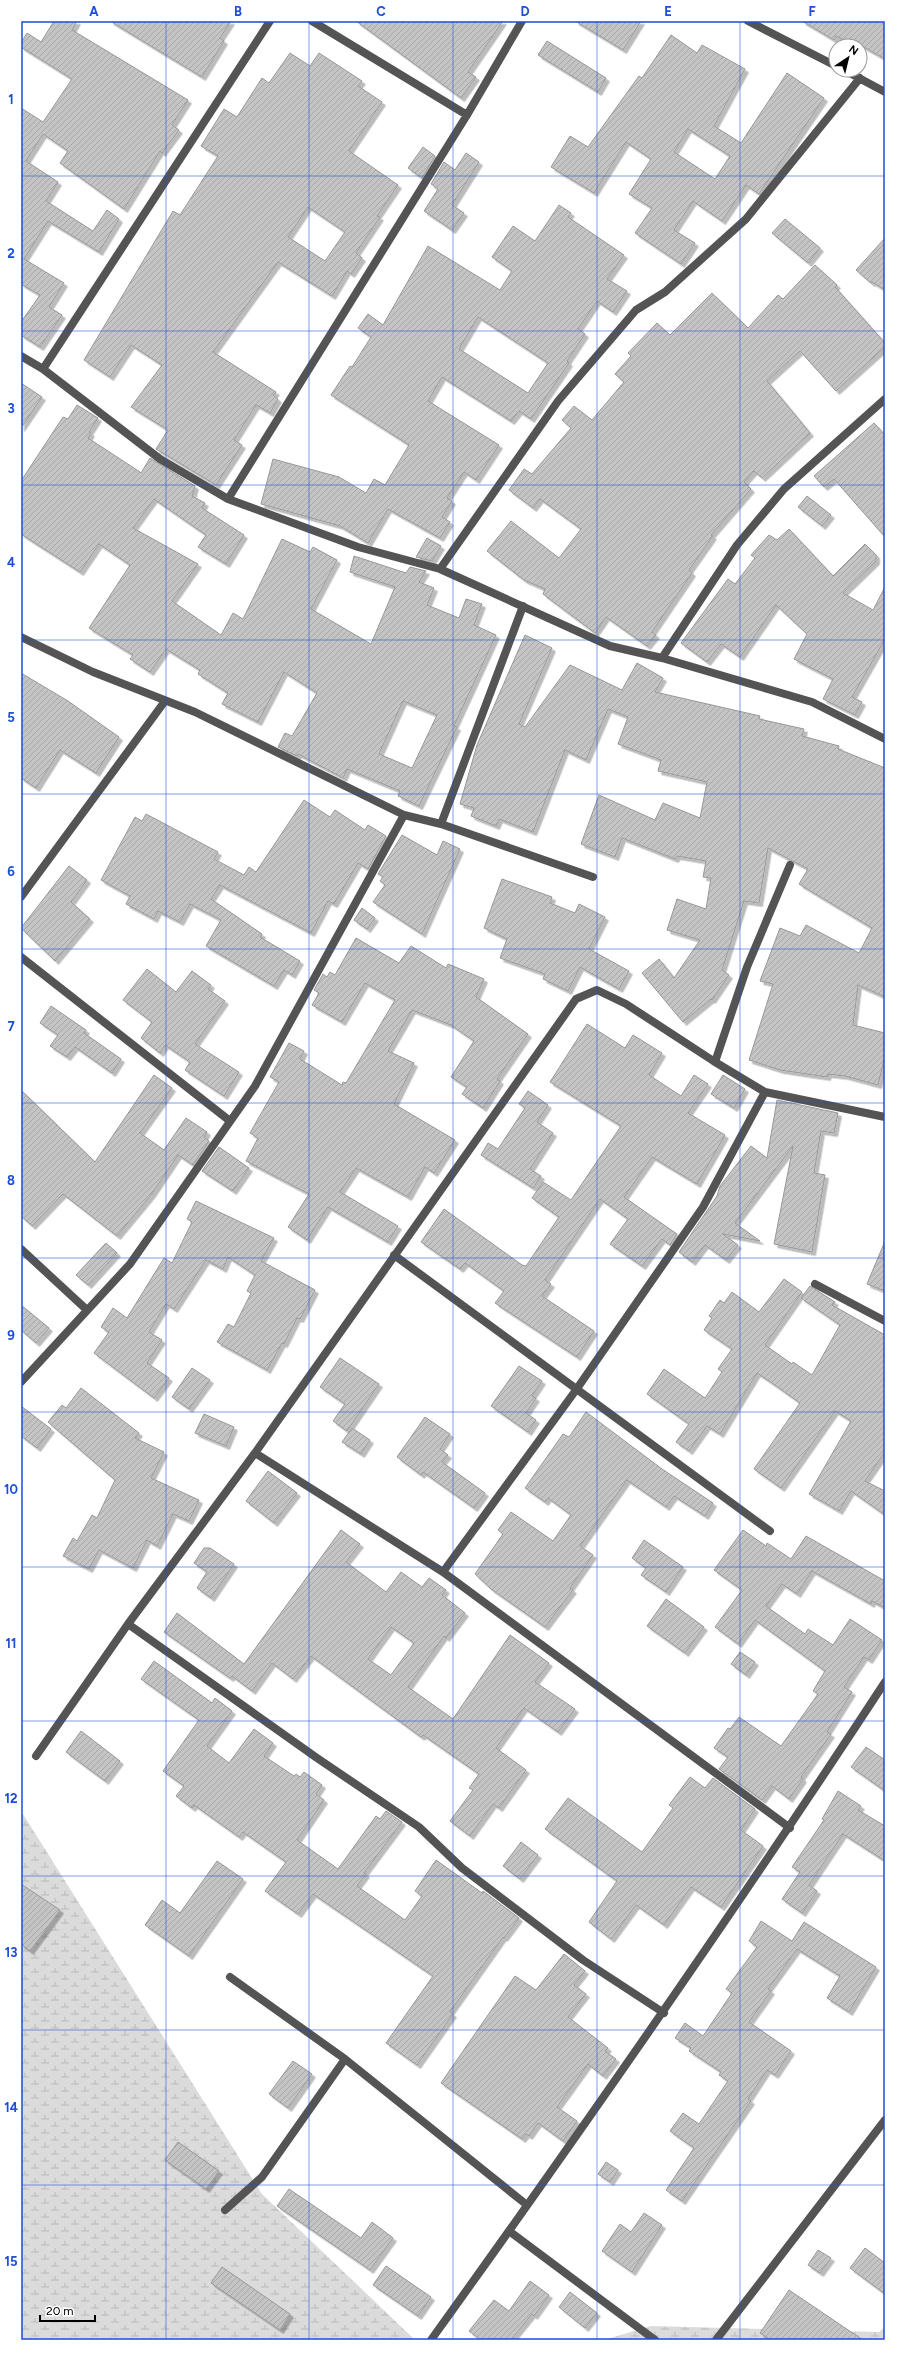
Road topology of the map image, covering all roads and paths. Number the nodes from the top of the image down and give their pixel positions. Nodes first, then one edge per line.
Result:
1 (270, 21) edge
2 (312, 21) edge
3 (522, 21) edge
4 (748, 21) edge
5 (828, 62) edge
6 (860, 78) joint
7 (885, 92) edge
8 (467, 115) junction
9 (21, 356) edge
10 (43, 369) junction
11 (885, 399) edge
12 (228, 499) junction
13 (440, 570) junction
14 (523, 606) junction
15 (21, 637) edge
16 (662, 658) junction
17 (165, 701) junction
18 (885, 739) edge
19 (404, 815) junction
20 (441, 824) junction
21 (790, 865) dead end
22 (593, 878) dead end
23 (21, 896) edge
24 (21, 957) edge
25 (715, 1062) junction
26 (765, 1092) junction
27 (885, 1117) edge
28 (230, 1121) junction
29 (21, 1249) edge
30 (394, 1255) junction
31 (815, 1284) dead end
32 (87, 1310) junction
33 (885, 1321) edge
34 (21, 1382) edge
35 (576, 1390) junction
36 (255, 1453) junction
37 (770, 1531) dead end
38 (443, 1572) junction
39 (128, 1624) junction
40 (885, 1682) edge
41 (36, 1756) dead end
42 (790, 1828) junction
43 (230, 1977) dead end
44 (664, 2013) junction
45 (345, 2059) junction
46 (885, 2120) edge
47 (527, 2206) junction
48 (225, 2210) dead end
49 (509, 2231) junction
50 (431, 2340) edge
51 (655, 2340) edge
52 (716, 2340) edge

1 - 10 street
2 - 8 street
3 - 8 street
4 - 5 street
6 - 7 street
6 - 13 street
8 - 12 street
9 - 10 street
10 - 12 street
11 - 16 street
12 - 13 street
13 - 14 street
14 - 16 street
14 - 20 street
15 - 17 street
16 - 18 street
17 - 19 street
17 - 23 street
19 - 20 street
19 - 28 street
20 - 22 street
21 - 25 street
24 - 28 street
25 - 26 street
25 - 30 street
26 - 27 street
26 - 35 street
28 - 32 street
29 - 32 street
30 - 35 street
30 - 36 street
31 - 33 street
32 - 34 street
35 - 37 street
35 - 38 street
36 - 38 street
36 - 39 street
38 - 42 street
39 - 41 street
39 - 44 street
40 - 42 street
42 - 44 street
43 - 45 street
44 - 47 street
45 - 47 street
45 - 48 street
46 - 52 street
47 - 49 street
49 - 50 street
49 - 51 street

